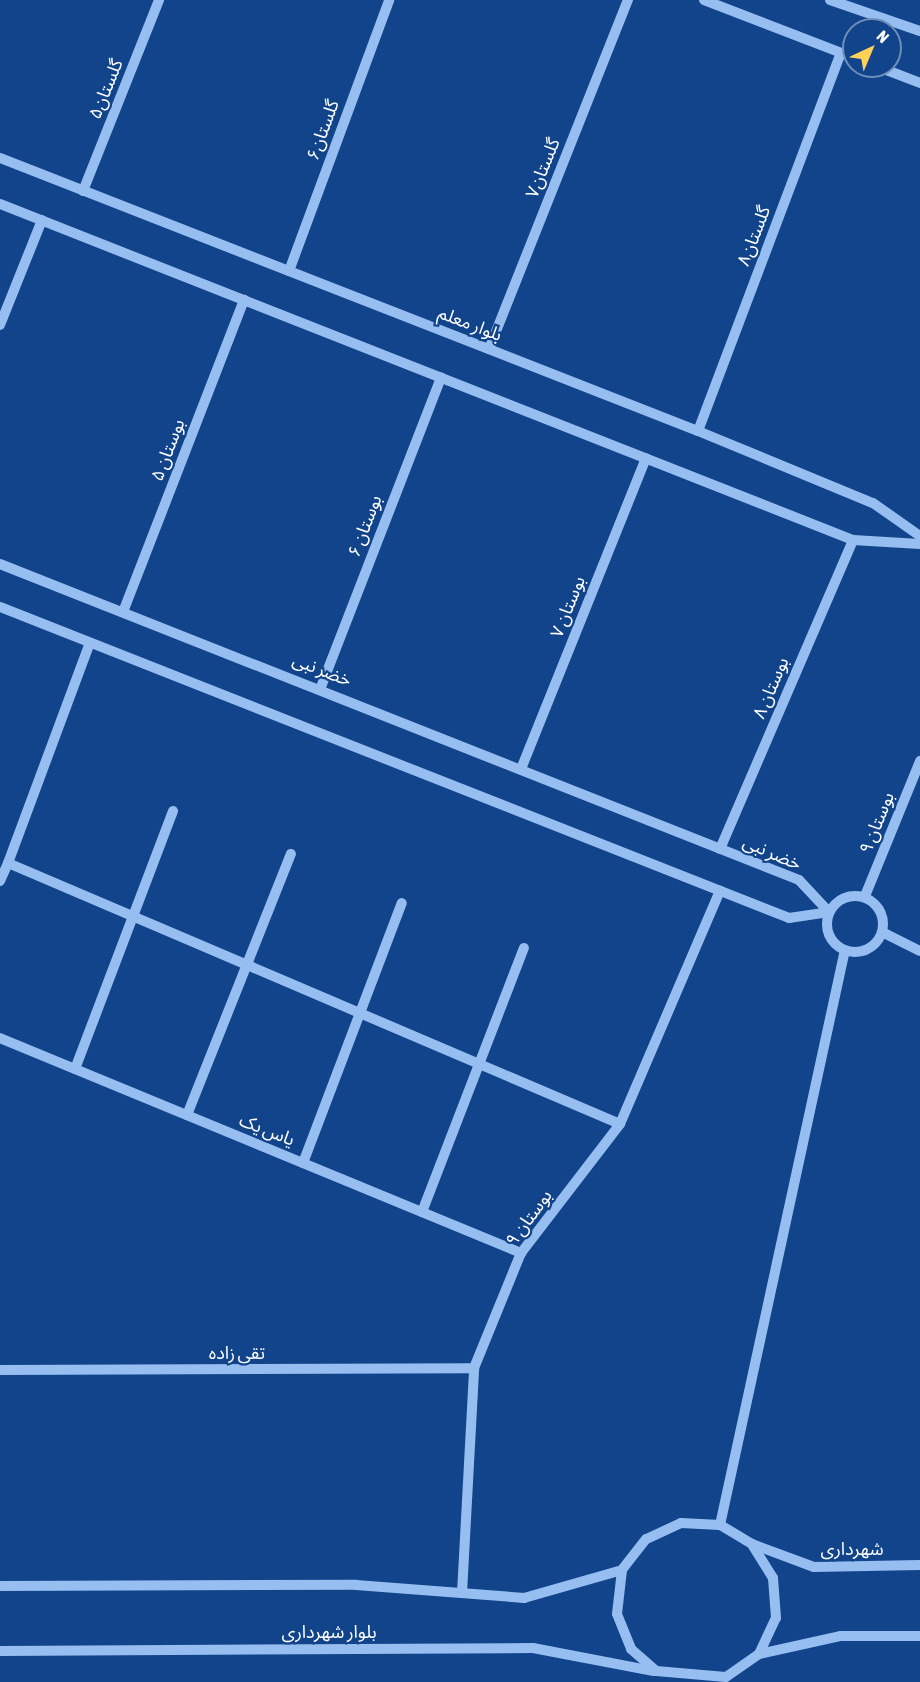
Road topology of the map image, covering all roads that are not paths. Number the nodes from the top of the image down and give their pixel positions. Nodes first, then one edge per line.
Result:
1 (159, 0) edge
2 (389, 0) edge
3 (628, 0) edge
4 (704, 0) edge
5 (830, 0) edge
6 (920, 31) edge
7 (841, 53) joint
8 (902, 76) edge
9 (920, 83) edge
10 (0, 158) edge
11 (83, 191) junction
12 (0, 204) edge
13 (42, 220) junction
14 (289, 271) junction
15 (244, 300) junction
16 (0, 325) edge
17 (489, 349) junction
18 (441, 377) junction
19 (698, 431) junction
20 (646, 458) junction
21 (920, 536) edge
22 (853, 540) junction
23 (920, 544) edge
24 (0, 564) edge
25 (0, 608) edge
26 (123, 612) junction
27 (90, 644) junction
28 (321, 687) junction
29 (920, 761) edge
30 (521, 769) junction
31 (173, 811) dead end
32 (720, 849) junction
33 (291, 854) dead end
34 (8, 863) junction
35 (0, 881) edge
36 (720, 891) junction
37 (865, 896) junction
38 (402, 903) dead end
39 (829, 912) junction
40 (133, 916) junction
41 (882, 932) junction
42 (524, 948) dead end
43 (845, 951) junction
44 (920, 951) edge
45 (247, 965) junction
46 (360, 1013) junction
47 (0, 1038) edge
48 (479, 1064) junction
49 (75, 1068) junction
50 (188, 1115) junction
51 (621, 1124) junction
52 (303, 1163) junction
53 (422, 1212) junction
54 (521, 1254) junction
55 (474, 1368) junction
56 (0, 1370) edge
57 (720, 1526) junction
58 (752, 1544) junction
59 (920, 1565) edge
60 (622, 1570) junction
61 (0, 1586) edge
62 (462, 1593) junction
63 (920, 1636) edge
64 (0, 1651) edge
65 (759, 1654) junction
66 (656, 1671) junction
67 (672, 1678) edge
68 (725, 1680) edge

1 - 11 street, گلستان۵
2 - 14 street, گلستان۶
3 - 17 street, گلستان۷
4 - 7 street
5 - 6 street
7 - 19 street, گلستان۸
8 - 9 street
10 - 11 street, بلوار معلم
11 - 14 street, بلوار معلم
12 - 13 street
13 - 15 street
13 - 16 street
14 - 17 street, بلوار معلم
15 - 18 street
15 - 26 street, بوستان ۵
17 - 19 street, بلوار معلم
18 - 20 street
18 - 28 street, بوستان ۶
19 - 21 street, بلوار معلم
20 - 22 street
20 - 30 street, بوستان ۷
22 - 23 street
22 - 32 street, بوستان ۸
24 - 26 street, خضر نبی
25 - 27 street
26 - 28 street, خضر نبی
27 - 34 street
27 - 36 street
28 - 30 street, خضر نبی
29 - 37 street, بوستان ۹
30 - 32 street, خضر نبی
31 - 40 street
32 - 39 street, خضر نبی
33 - 45 street
34 - 35 street
34 - 40 street
36 - 39 street
36 - 51 street, بوستان ۹
37 - 39 street
37 - 41 street
38 - 46 street
39 - 43 street
40 - 45 street
40 - 49 street
41 - 43 street
41 - 44 street
42 - 48 street
43 - 57 street
45 - 46 street
45 - 50 street
46 - 48 street
46 - 52 street
47 - 49 street, یاس یک
48 - 51 street
48 - 53 street
49 - 50 street, یاس یک
50 - 52 street, یاس یک
51 - 54 street, بوستان ۹
52 - 53 street, یاس یک
53 - 54 street, یاس یک
54 - 55 street, بوستان ۹
55 - 56 street, تقی زاده
55 - 62 street, بوستان ۹
57 - 58 street
57 - 60 street
58 - 59 street, شهرداری
58 - 65 street
60 - 62 street
60 - 66 street
61 - 62 street
63 - 65 street
64 - 66 street, بلوار شهرداری
65 - 68 street
66 - 67 street
67 - 68 street

